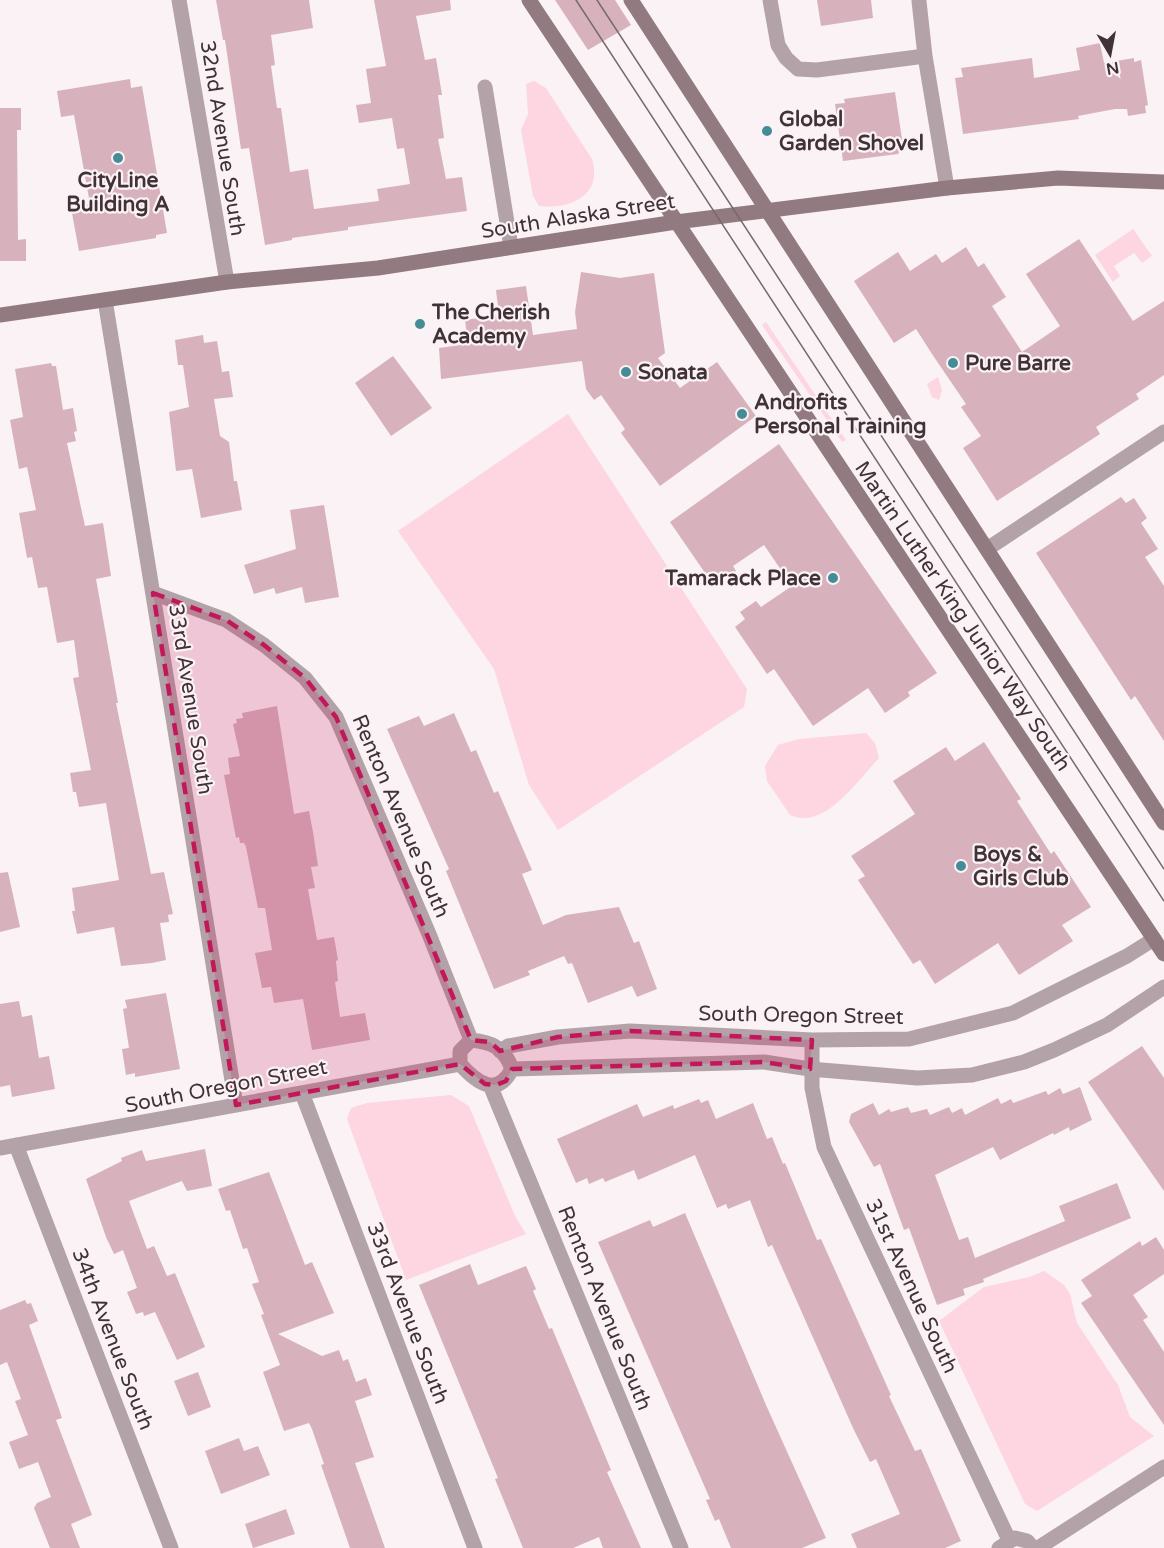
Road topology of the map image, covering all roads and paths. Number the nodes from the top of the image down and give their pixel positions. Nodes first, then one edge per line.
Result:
1 (179, 0) edge
2 (529, 0) edge
3 (631, 0) edge
4 (770, 0) edge
5 (919, 1) edge
6 (925, 56) junction
7 (485, 87) dead end
8 (1164, 182) edge
9 (947, 188) junction
10 (769, 210) junction
11 (676, 222) junction
12 (511, 247) junction
13 (227, 282) junction
14 (105, 300) junction
15 (0, 315) edge
16 (1164, 432) edge
17 (987, 549) junction
18 (153, 593) junction
19 (1164, 823) edge
20 (1159, 936) edge
21 (1164, 954) edge
22 (1164, 987) edge
23 (471, 1040) junction
24 (812, 1040) junction
25 (500, 1051) junction
26 (460, 1064) junction
27 (512, 1069) junction
28 (810, 1069) junction
29 (490, 1085) junction
30 (302, 1093) junction
31 (236, 1105) junction
32 (16, 1145) junction
33 (0, 1148) edge
34 (1164, 1467) edge
35 (1004, 1544) edge
36 (171, 1548) edge
37 (475, 1548) edge
38 (681, 1548) edge
39 (1034, 1548) edge
40 (1038, 1548) edge

1 - 13 street, 32nd Avenue South
2 - 11 main road, Martin Luther King Junior Way South
3 - 10 main road
4 - 6 street
5 - 6 street
6 - 9 street
7 - 12 street
8 - 9 main road, South Alaska Street
9 - 10 main road, South Alaska Street
10 - 11 main road, South Alaska Street
10 - 17 main road
11 - 12 main road, South Alaska Street
11 - 20 main road, Martin Luther King Junior Way South
12 - 13 main road, South Alaska Street
13 - 14 main road, South Alaska Street
14 - 15 main road, South Alaska Street
14 - 18 street, 33rd Avenue South
16 - 17 street
17 - 19 main road
18 - 23 street, Renton Avenue South
18 - 31 street, 33rd Avenue South
20 - 21 main road, Martin Luther King Junior Way South
20 - 24 street, South Oregon Street
22 - 28 street
23 - 25 street
23 - 26 street
24 - 25 street, South Oregon Street
24 - 28 street, 31st Avenue South
25 - 27 street
26 - 29 street
26 - 30 street, South Oregon Street
27 - 28 street
27 - 29 street
28 - 35 street, 31st Avenue South
29 - 38 street, Renton Avenue South
30 - 31 street, South Oregon Street
30 - 37 street, 33rd Avenue South
31 - 32 street, South Oregon Street
32 - 33 street, South Oregon Street
32 - 36 street, 34th Avenue South
34 - 40 street
35 - 39 street

